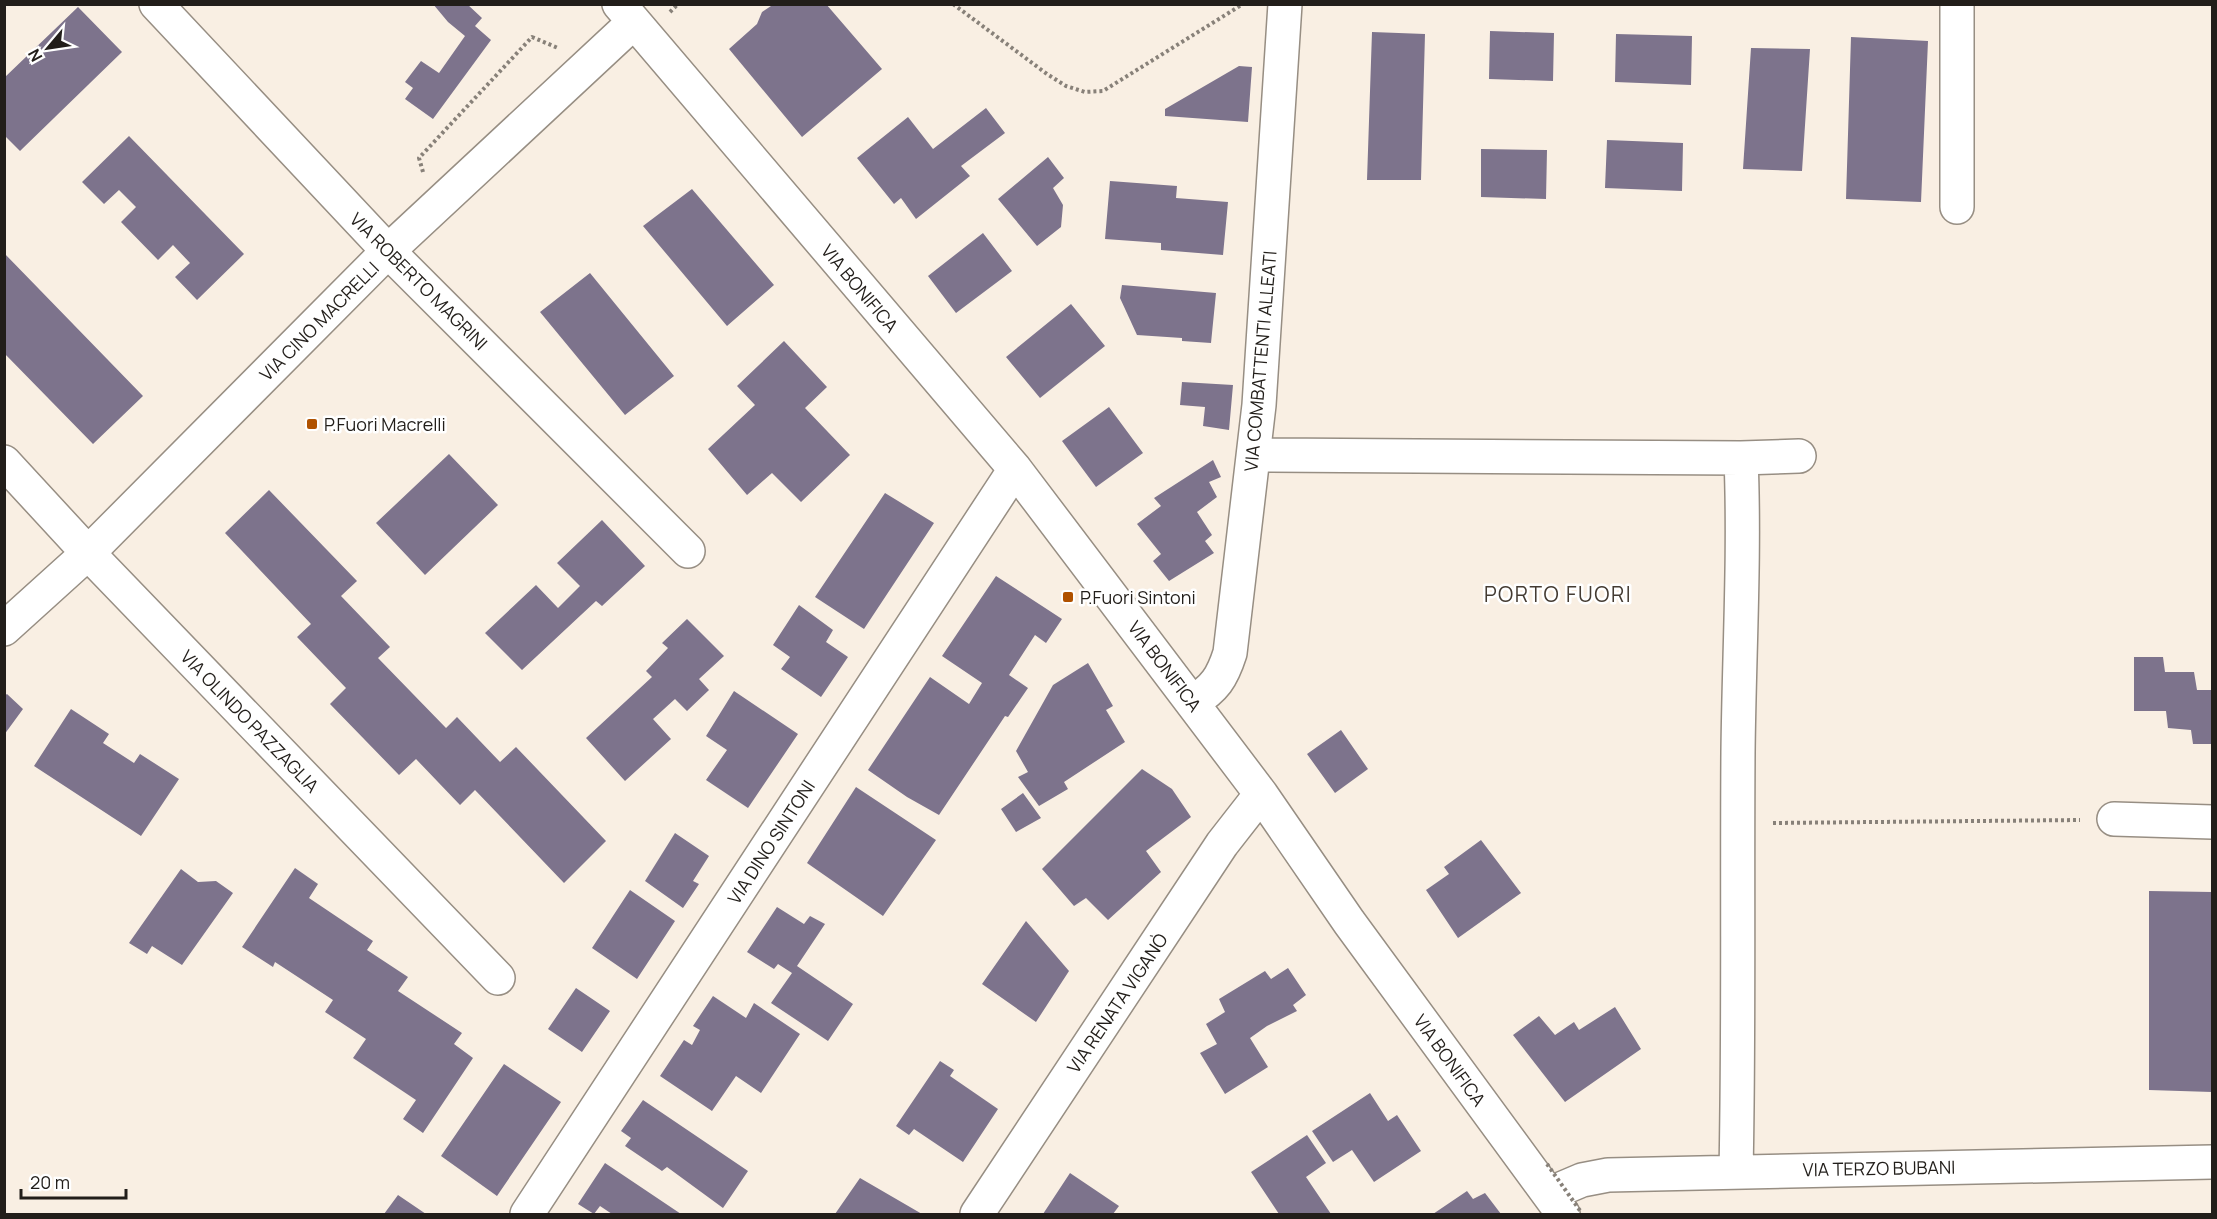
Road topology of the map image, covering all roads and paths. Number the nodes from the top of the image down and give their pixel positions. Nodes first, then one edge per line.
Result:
1 (156, 4) edge
2 (953, 4) edge
3 (1242, 4) edge
4 (1286, 4) edge
5 (1957, 4) edge
6 (625, 10) edge
7 (591, 62) junction
8 (1957, 207) dead end
9 (432, 211) junction
10 (388, 251) junction
11 (1254, 455) junction
12 (1799, 456) dead end
13 (1741, 458) junction
14 (4, 462) edge
15 (1015, 469) junction
16 (688, 551) dead end
17 (88, 553) junction
18 (4, 629) edge
19 (1193, 702) junction
20 (1261, 794) junction
21 (2114, 819) joint
22 (2212, 822) edge
23 (1738, 824) junction
24 (498, 978) dead end
25 (2212, 1162) edge
26 (1736, 1172) junction
27 (1560, 1196) edge
28 (527, 1215) edge
29 (977, 1215) edge

1 - 10 street, VIA ROBERTO MAGRINI
2 - 3 path
4 - 11 street, VIA COMBATTENTI ALLEATI
5 - 8 street
6 - 7 street, VIA CINO MACRELLI
6 - 15 street, VIA BONIFICA
7 - 9 street, VIA CINO MACRELLI
7 - 9 path
9 - 10 street, VIA CINO MACRELLI
10 - 16 street, VIA ROBERTO MAGRINI
10 - 17 street, VIA CINO MACRELLI
11 - 13 street
11 - 19 street, VIA COMBATTENTI ALLEATI
12 - 13 street
13 - 23 street
14 - 17 street, VIA OLINDO PAZZAGLIA
15 - 19 street, VIA BONIFICA
15 - 28 street, VIA DINO SINTONI
17 - 18 street, VIA CINO MACRELLI
17 - 24 street, VIA OLINDO PAZZAGLIA
19 - 20 street, VIA BONIFICA
20 - 27 street, VIA BONIFICA
20 - 29 street, VIA RENATA VIGANÒ
21 - 22 street
21 - 23 path
23 - 26 street
25 - 26 street, VIA TERZO BUBANI
26 - 27 street, VIA TERZO BUBANI
27 - 27 path, bridge

